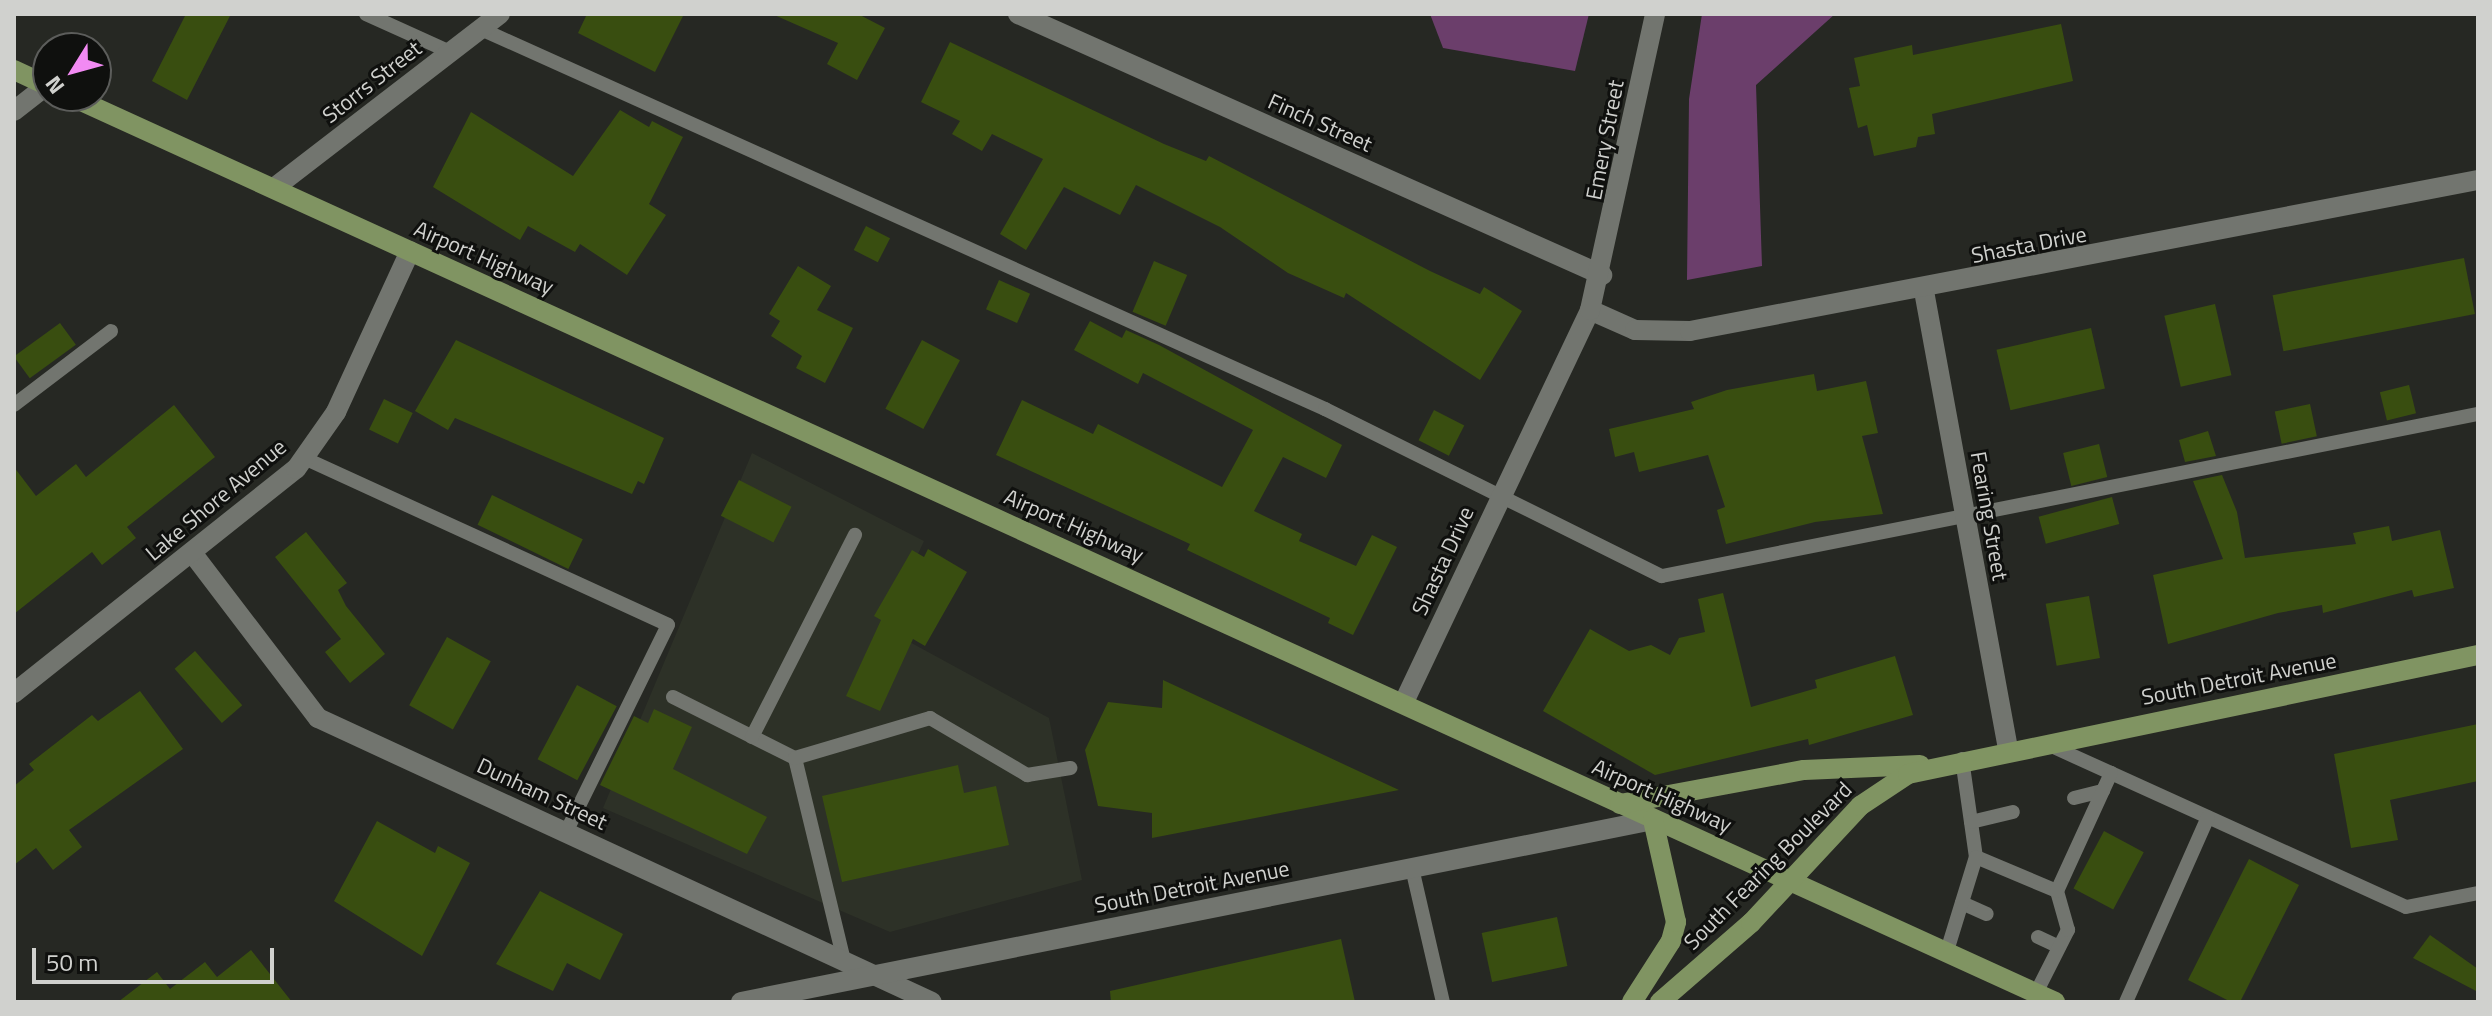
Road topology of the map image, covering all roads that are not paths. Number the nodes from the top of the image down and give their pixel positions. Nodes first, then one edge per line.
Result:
1 (366, 14) edge
2 (500, 14) edge
3 (1018, 14) edge
4 (1655, 14) edge
5 (481, 29) junction
6 (450, 52) junction
7 (32, 98) edge
8 (14, 111) edge
9 (105, 112) edge
10 (2478, 180) edge
11 (274, 188) junction
12 (410, 251) junction
13 (1602, 275) junction
14 (1924, 291) junction
15 (1590, 310) junction
16 (111, 331) dead end
17 (14, 405) edge
18 (2478, 414) edge
19 (304, 458) junction
20 (1500, 495) junction
21 (1966, 520) junction
22 (855, 535) dead end
23 (193, 554) junction
24 (2478, 655) edge
25 (14, 693) edge
26 (673, 697) dead end
27 (1404, 702) junction
28 (752, 737) junction
29 (2045, 743) junction
30 (2008, 749) junction
31 (795, 758) junction
32 (1962, 759) junction
33 (1936, 764) junction
34 (1070, 768) dead end
35 (2111, 773) junction
36 (2103, 791) junction
37 (2074, 798) dead end
38 (1620, 804) junction
39 (2013, 812) dead end
40 (2208, 817) junction
41 (1653, 820) junction
42 (1971, 822) junction
43 (566, 832) junction
44 (1976, 857) junction
45 (1412, 868) junction
46 (1793, 879) junction
47 (2057, 891) junction
48 (2478, 893) edge
49 (1962, 903) junction
50 (1987, 914) dead end
51 (2038, 937) dead end
52 (2059, 947) junction
53 (1947, 951) junction
54 (844, 961) junction
55 (875, 975) junction
56 (2036, 993) junction
57 (741, 1002) edge
58 (932, 1002) edge
59 (1443, 1002) edge
60 (1632, 1002) edge
61 (1660, 1002) edge
62 (2055, 1002) edge
63 (2126, 1002) edge

1 - 6 lane
2 - 5 street, Storrs Street
3 - 13 street, Finch Street
4 - 13 street, Emery Street
5 - 6 street, Storrs Street
5 - 20 lane
6 - 11 street, Storrs Street
7 - 8 street
9 - 11 main road, Airport Highway
10 - 14 street, Shasta Drive
11 - 12 main road, Airport Highway
12 - 19 street, Lake Shore Avenue
12 - 27 main road, Airport Highway
13 - 15 street, Shasta Drive
14 - 15 street, Shasta Drive
14 - 21 street, Fearing Street
15 - 20 street, Shasta Drive
16 - 17 lane
18 - 21 lane
19 - 23 street, Lake Shore Avenue
19 - 43 lane
20 - 21 lane
20 - 27 street, Shasta Drive
21 - 30 street, Fearing Street
22 - 28 lane
23 - 25 street, Lake Shore Avenue
23 - 43 street, Dunham Street
24 - 29 main road, South Detroit Avenue
26 - 28 lane
27 - 38 main road, Airport Highway
28 - 31 lane
29 - 30 main road, South Detroit Avenue
29 - 35 lane
30 - 32 main road, South Fearing Boulevard
31 - 34 lane
31 - 54 lane
32 - 33 main road, South Fearing Boulevard
32 - 42 lane
33 - 38 main road
33 - 46 main road, South Fearing Boulevard
35 - 36 lane
35 - 40 lane
36 - 37 lane
36 - 47 lane
38 - 41 main road, Airport Highway
39 - 42 lane
40 - 48 lane
40 - 63 lane
41 - 45 street, South Detroit Avenue
41 - 46 main road, Airport Highway
41 - 60 main road
42 - 44 lane
43 - 54 street, Dunham Street
44 - 47 lane
44 - 49 lane
45 - 55 street, South Detroit Avenue
45 - 59 lane
46 - 53 main road, Airport Highway
46 - 61 main road, South Fearing Boulevard
47 - 52 lane
49 - 50 lane
49 - 53 lane
51 - 52 lane
52 - 56 lane
53 - 56 main road, Airport Highway
54 - 55 street, Dunham Street
55 - 57 street, South Detroit Avenue
55 - 58 street, Dunham Street
56 - 62 main road, Airport Highway

